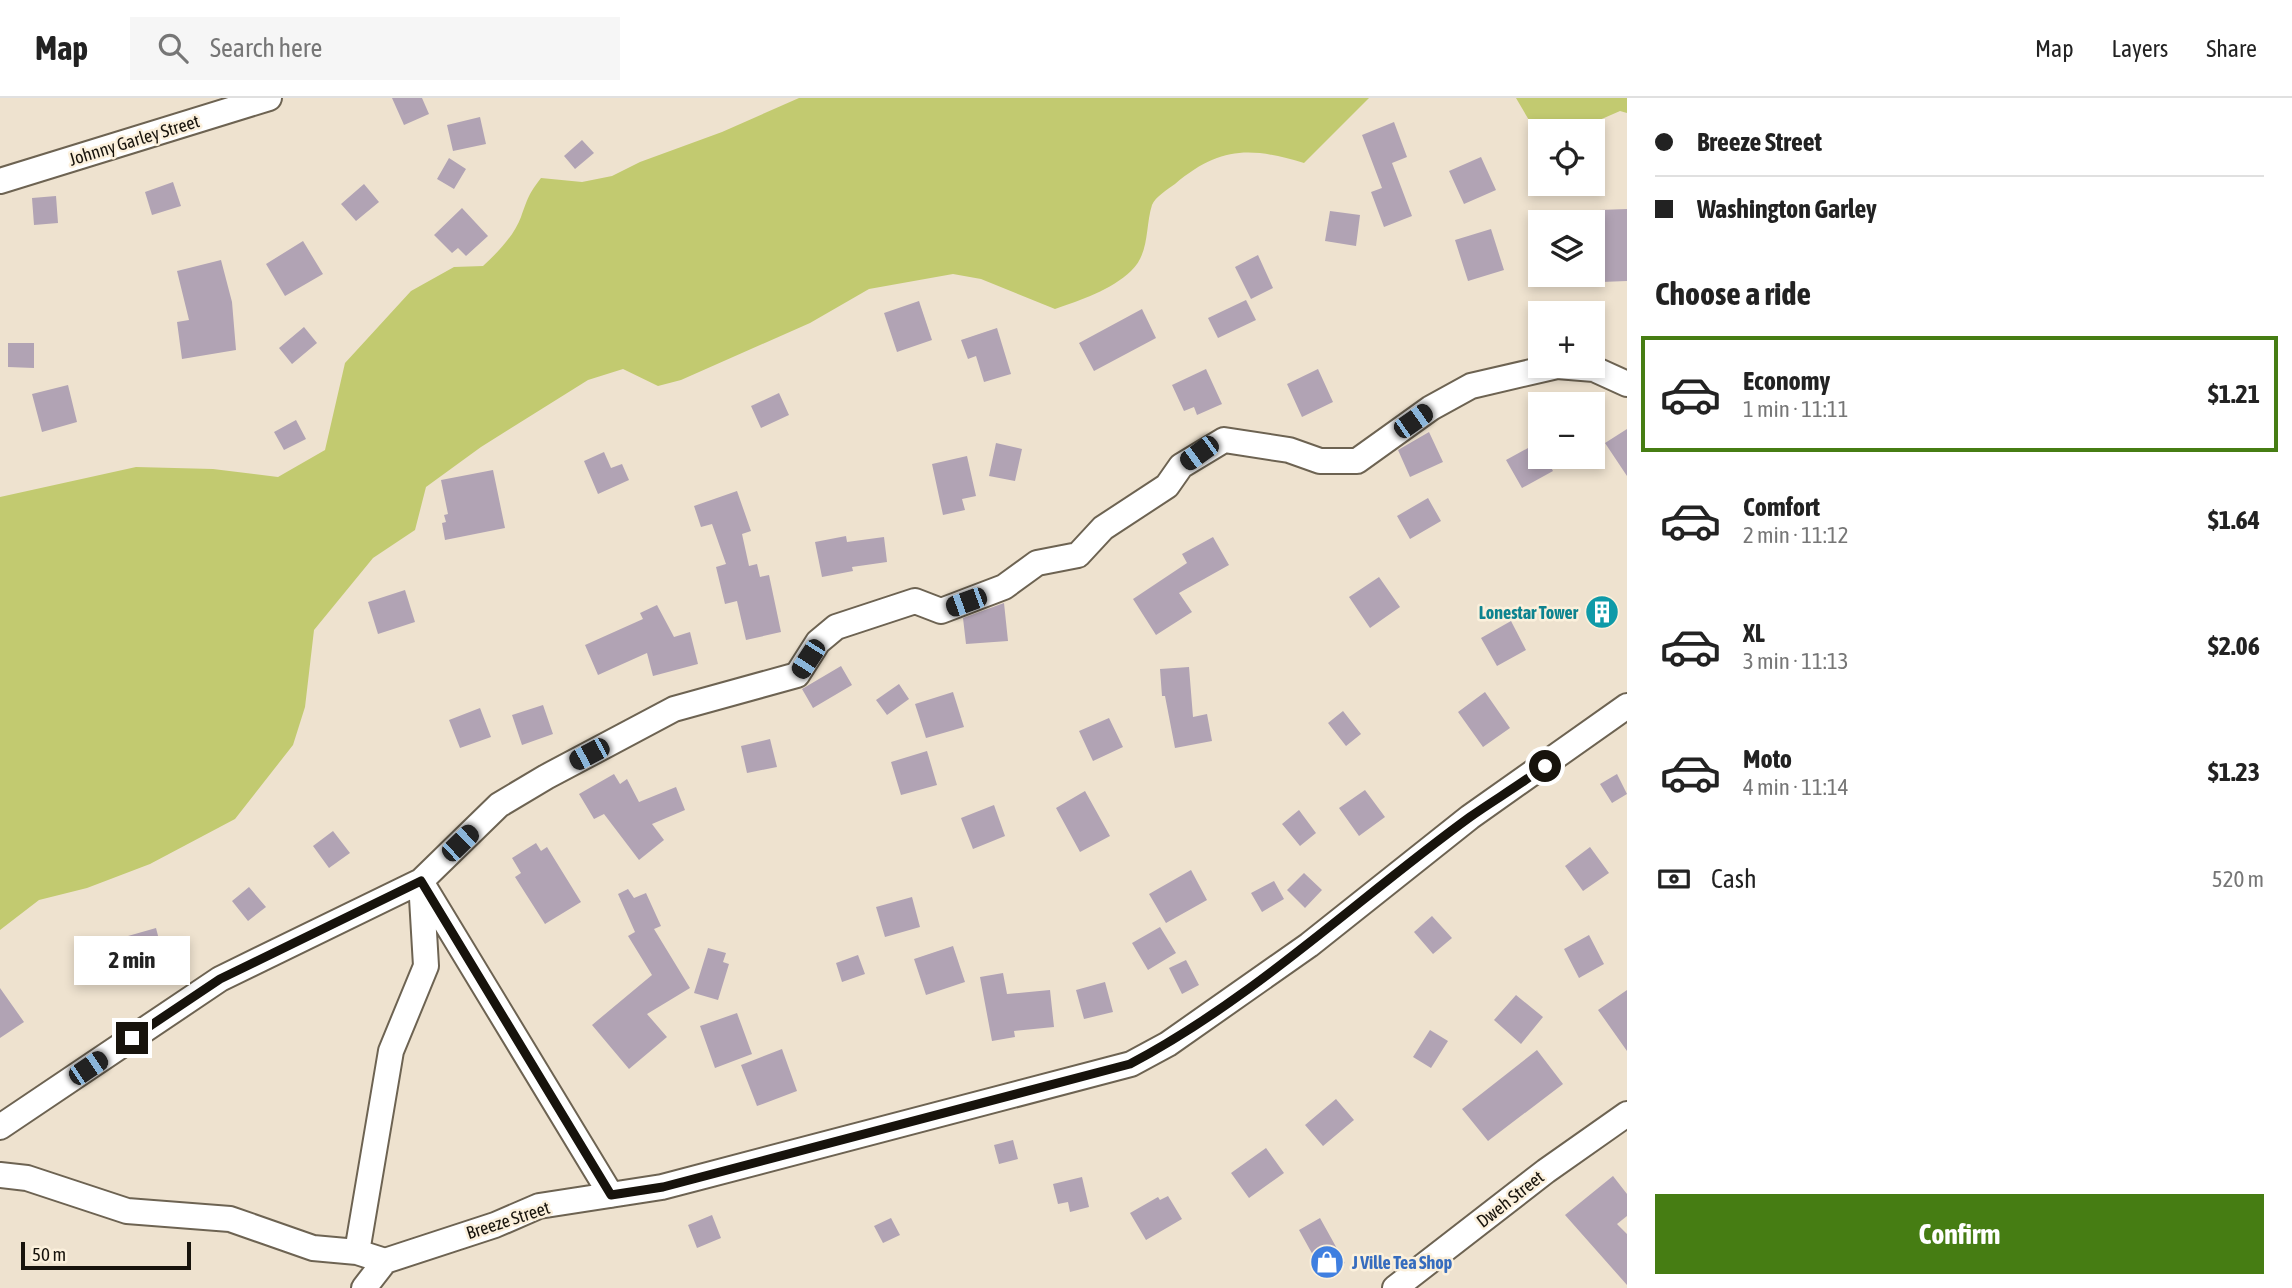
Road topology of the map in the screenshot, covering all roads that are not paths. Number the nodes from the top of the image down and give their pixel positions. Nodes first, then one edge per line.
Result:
1 (269, 98) edge
2 (0, 181) edge
3 (1627, 384) edge
4 (1627, 706) edge
5 (421, 881) junction
6 (1627, 1114) edge
7 (0, 1127) edge
8 (0, 1175) edge
9 (611, 1195) junction
10 (356, 1252) junction
11 (385, 1261) junction
12 (364, 1288) edge
13 (1395, 1288) edge

1 - 2 street, Johnny Garley Street
3 - 5 street
4 - 9 street, Breeze Street
5 - 7 street
5 - 9 street
5 - 10 street
6 - 13 street, Dweh Street
8 - 10 street
9 - 11 street, Breeze Street
10 - 11 street
11 - 12 street

